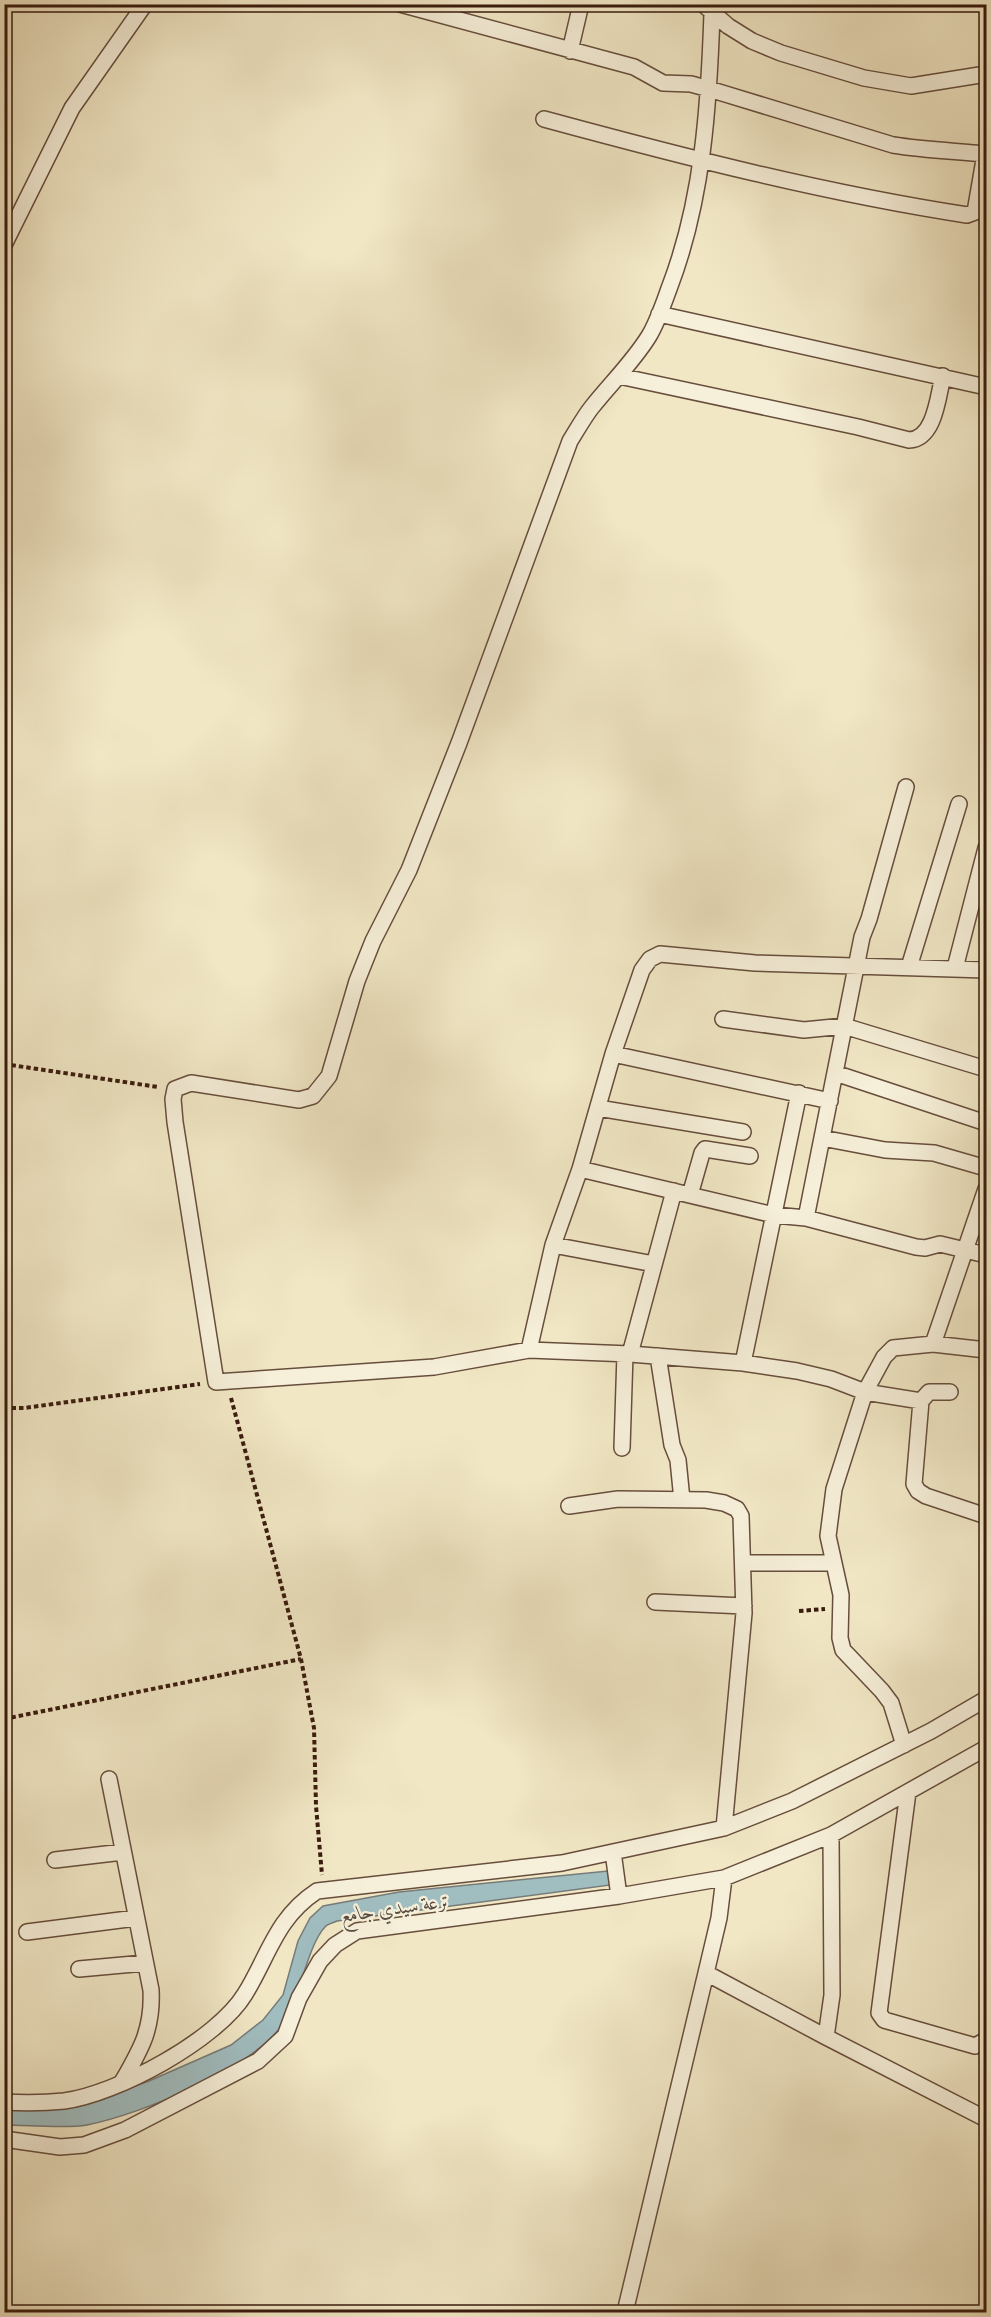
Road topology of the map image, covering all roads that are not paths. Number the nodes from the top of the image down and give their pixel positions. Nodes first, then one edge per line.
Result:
1 (145, 4) edge
2 (400, 4) edge
3 (581, 4) edge
4 (707, 8) edge
5 (570, 51) junction
6 (987, 74) edge
7 (710, 89) junction
8 (544, 119) dead end
9 (986, 154) edge
10 (701, 162) junction
11 (4, 245) edge
12 (659, 314) junction
13 (619, 376) junction
14 (943, 376) junction
15 (987, 387) edge
16 (906, 787) dead end
17 (959, 804) dead end
18 (987, 848) edge
19 (855, 966) junction
20 (909, 968) junction
21 (955, 968) junction
22 (987, 970) edge
23 (723, 1019) dead end
24 (844, 1026) junction
25 (614, 1054) junction
26 (987, 1069) edge
27 (835, 1073) junction
28 (799, 1093) junction
29 (830, 1101) junction
30 (598, 1108) junction
31 (987, 1123) edge
32 (743, 1132) dead end
33 (822, 1138) junction
34 (750, 1156) dead end
35 (987, 1168) edge
36 (580, 1169) junction
37 (987, 1189) edge
38 (674, 1191) junction
39 (690, 1195) junction
40 (774, 1215) junction
41 (806, 1218) junction
42 (553, 1245) junction
43 (966, 1249) junction
44 (987, 1256) edge
45 (654, 1263) junction
46 (933, 1344) junction
47 (529, 1350) junction
48 (987, 1350) edge
49 (627, 1354) junction
50 (658, 1356) junction
51 (743, 1363) junction
52 (865, 1392) junction
53 (950, 1392) dead end
54 (921, 1401) junction
55 (622, 1448) dead end
56 (682, 1500) junction
57 (569, 1506) dead end
58 (987, 1516) edge
59 (743, 1563) junction
60 (834, 1563) junction
61 (655, 1602) dead end
62 (744, 1606) junction
63 (987, 1699) edge
64 (904, 1745) junction
65 (987, 1748) edge
66 (109, 1779) dead end
67 (908, 1792) junction
68 (724, 1828) junction
69 (831, 1835) junction
70 (123, 1852) junction
71 (613, 1852) junction
72 (55, 1860) dead end
73 (724, 1878) junction
74 (619, 1896) junction
75 (136, 1918) junction
76 (27, 1932) dead end
77 (145, 1963) junction
78 (79, 1969) dead end
79 (706, 1973) junction
80 (826, 2037) junction
81 (987, 2040) edge
82 (122, 2082) junction
83 (4, 2102) edge
84 (987, 2119) edge
85 (4, 2139) edge
86 (625, 2313) edge

1 - 11 street
2 - 5 street
3 - 5 street
4 - 6 street
4 - 7 street
5 - 7 street
7 - 9 street
7 - 10 street
8 - 10 street
9 - 10 street
10 - 12 street
12 - 13 street
12 - 14 street
13 - 14 street
13 - 47 street
14 - 15 street
16 - 19 street
17 - 20 street
18 - 21 street
19 - 20 street
19 - 24 street
19 - 25 street
20 - 21 street
21 - 22 street
23 - 24 street
24 - 26 street
24 - 27 street
25 - 28 street
25 - 30 street
27 - 29 street
27 - 31 street
28 - 29 street
28 - 40 street
29 - 33 street
30 - 32 street
30 - 36 street
33 - 35 street
33 - 41 street
34 - 39 street
36 - 38 street
36 - 42 street
37 - 43 street
38 - 39 street
38 - 45 street
39 - 40 street
40 - 41 street
40 - 51 street
41 - 43 street
42 - 45 street
42 - 47 street
43 - 44 street
43 - 46 street
45 - 49 street
46 - 48 street
46 - 52 street
47 - 49 street
49 - 50 street
49 - 55 street
50 - 51 street
50 - 56 street
51 - 52 street
52 - 54 street
52 - 60 street
53 - 54 street
54 - 58 street
56 - 57 street
56 - 59 street
59 - 60 street
59 - 62 street
60 - 64 street
61 - 62 street
62 - 68 street
63 - 64 street
64 - 68 street
65 - 67 street
66 - 70 street
67 - 69 street
67 - 81 street
68 - 71 street
69 - 73 street
69 - 80 street
70 - 72 street
70 - 75 street
71 - 74 street
71 - 82 street
73 - 74 street
73 - 79 street
74 - 85 street
75 - 76 street
75 - 77 street
77 - 78 street
77 - 82 street
79 - 80 street
79 - 86 street
80 - 84 street
82 - 83 street

